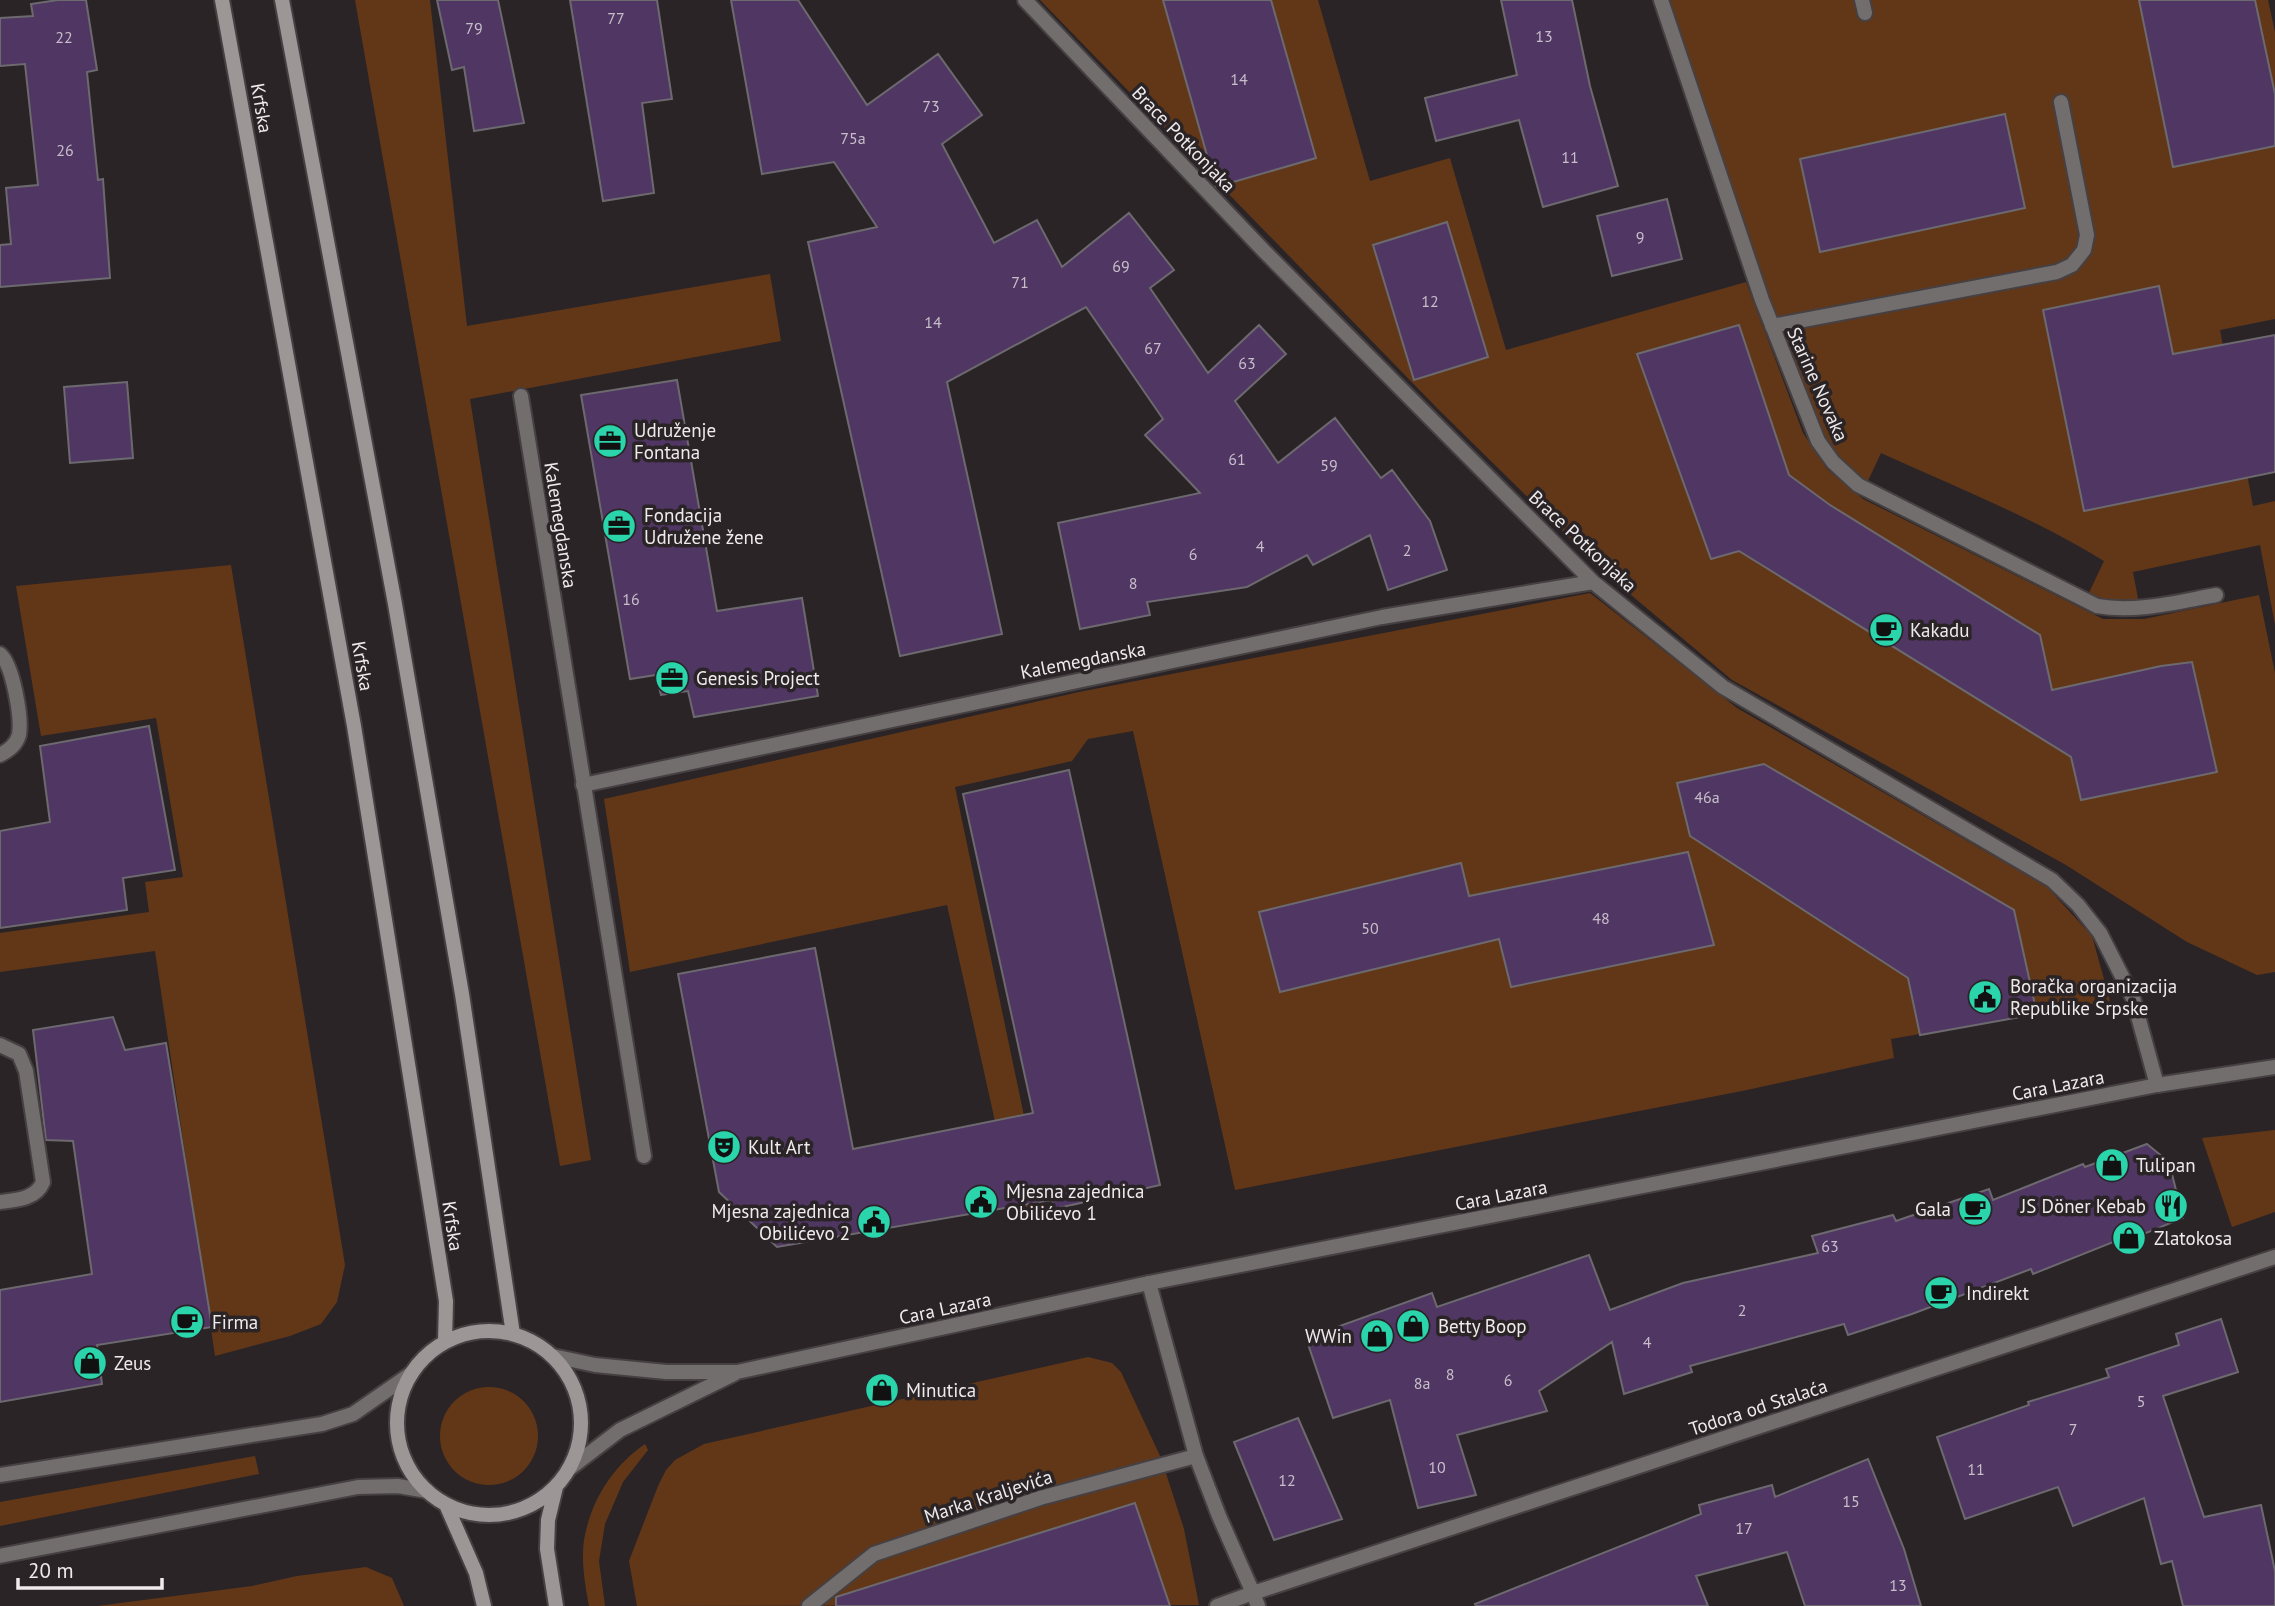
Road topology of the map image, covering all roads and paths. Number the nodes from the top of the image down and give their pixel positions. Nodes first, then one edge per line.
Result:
1 (222, 0) edge
2 (282, 0) edge
3 (1025, 0) edge
4 (1661, 0) edge
5 (2061, 102) dead end
6 (1772, 326) junction
7 (522, 396) dead end
8 (1593, 582) junction
9 (2216, 595) dead end
10 (0, 654) edge
11 (0, 755) edge
12 (583, 785) junction
13 (0, 1045) edge
14 (2275, 1067) edge
15 (2157, 1085) junction
16 (644, 1156) dead end
17 (0, 1202) edge
18 (2275, 1257) edge
19 (1149, 1283) junction
20 (513, 1334) junction
21 (444, 1342) junction
22 (553, 1356) junction
23 (737, 1372) junction
24 (412, 1373) junction
25 (1196, 1456) junction
26 (569, 1469) junction
27 (0, 1475) edge
28 (556, 1486) junction
29 (427, 1491) junction
30 (447, 1507) junction
31 (0, 1556) edge
32 (1256, 1600) edge
33 (484, 1606) edge
34 (556, 1606) edge
35 (809, 1606) edge
36 (1217, 1606) edge

1 - 21 main road, Krfska
2 - 20 main road, Krfska
3 - 8 street, Brace Potkonjaka
4 - 6 street, Starine Novaka
5 - 6 street
6 - 9 street, Starine Novaka
7 - 12 street, Kalemegdanska
8 - 12 street, Kalemegdanska
8 - 15 street, Brace Potkonjaka
10 - 11 street
12 - 16 street, Kalemegdanska
13 - 17 street
14 - 15 street, Cara Lazara
15 - 19 street, Cara Lazara
18 - 32 street, Todora od Stalaća
19 - 23 street, Cara Lazara
19 - 25 street
20 - 21 main road
20 - 22 main road
21 - 24 main road
22 - 23 street, Cara Lazara
22 - 26 main road
23 - 26 street, Cara Lazara
24 - 27 street
24 - 29 main road
25 - 32 street
25 - 35 street, Marka Kraljevića
26 - 28 main road
28 - 30 main road
28 - 34 main road
29 - 30 main road
29 - 31 street
30 - 33 main road
32 - 36 street

